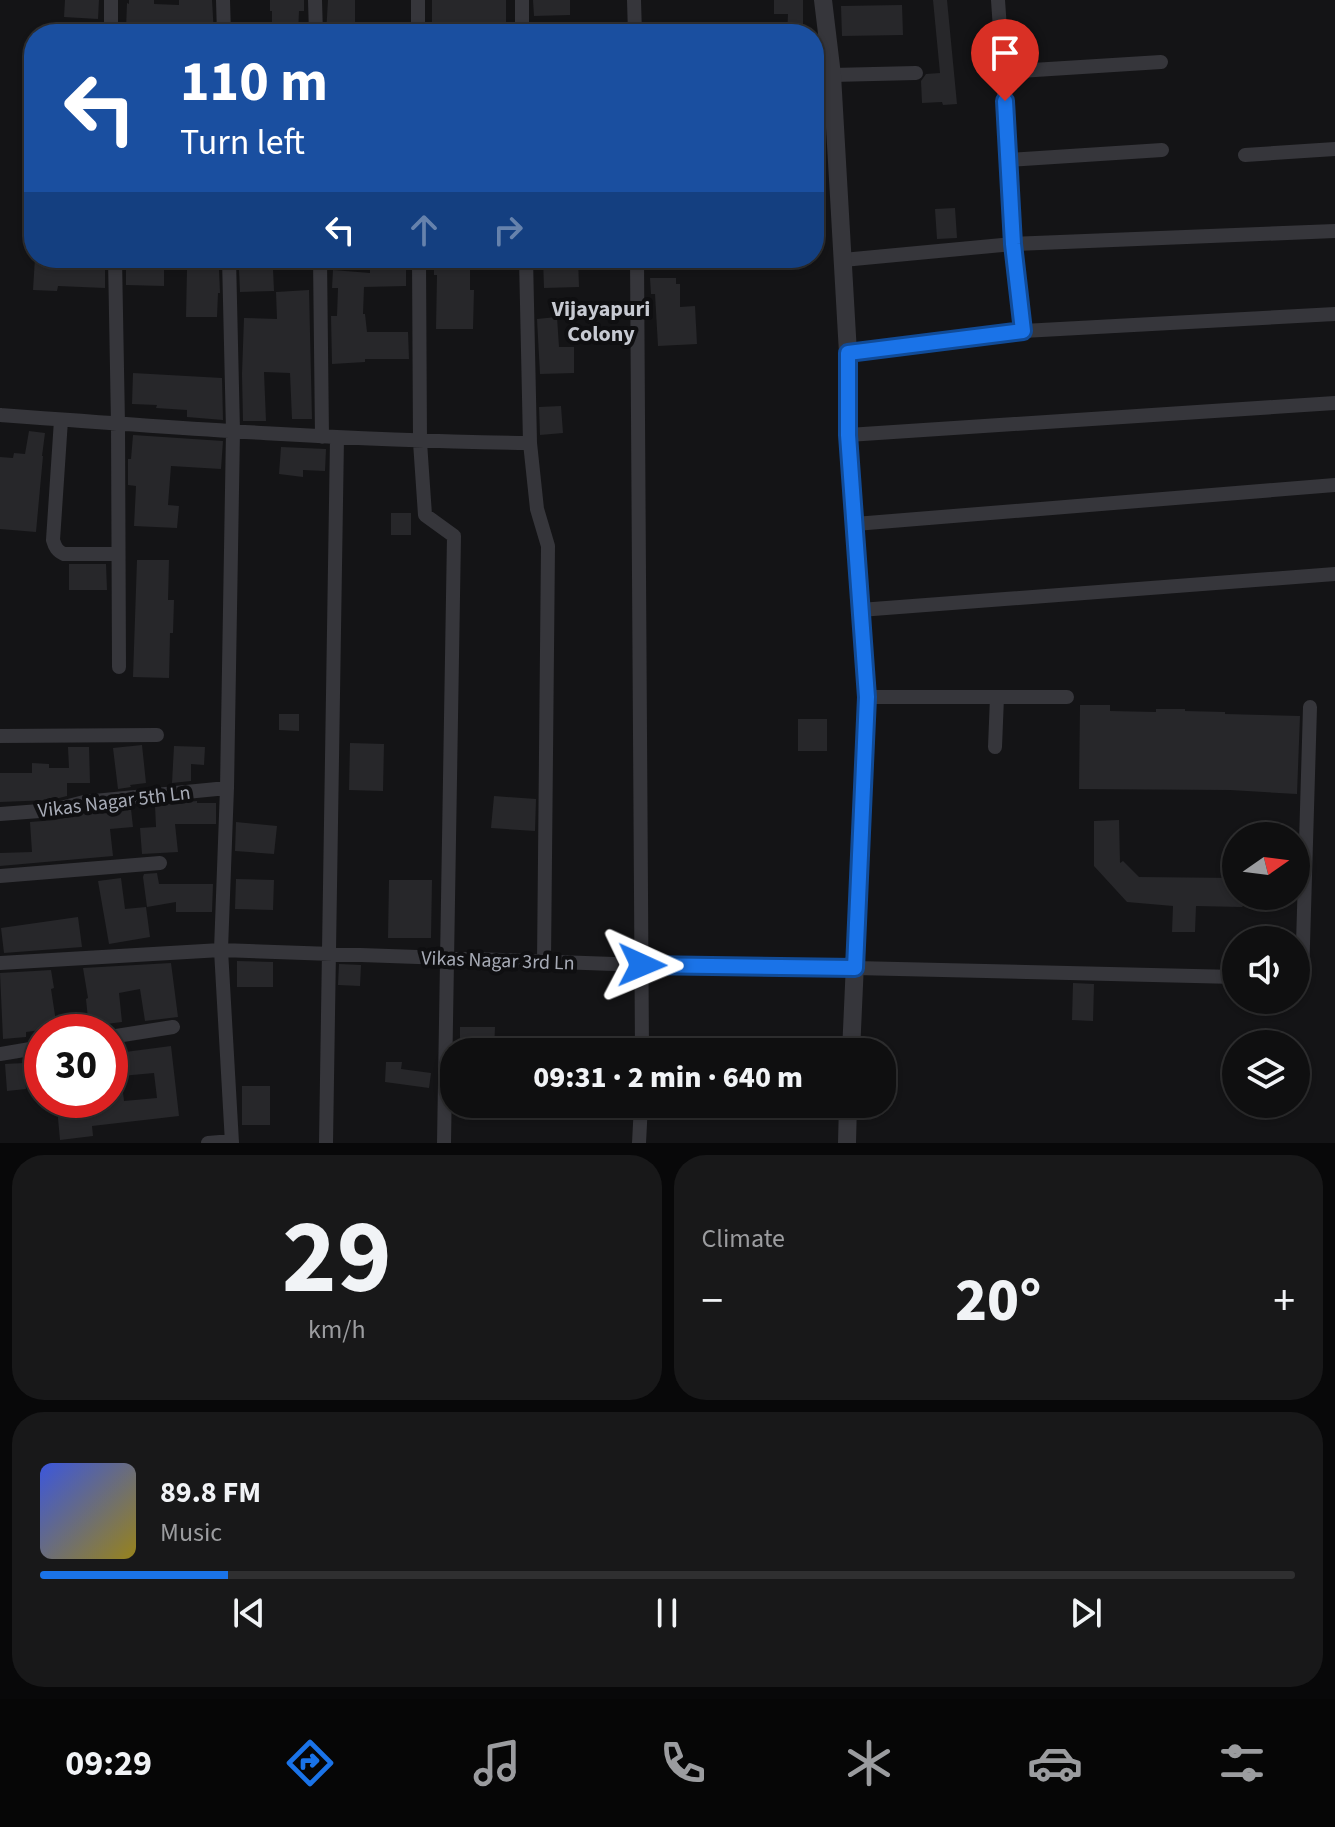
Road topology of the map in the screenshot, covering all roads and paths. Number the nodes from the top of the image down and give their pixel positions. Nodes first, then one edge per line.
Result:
1 (111, 0) edge
2 (223, 0) edge
3 (315, 0) edge
4 (418, 0) edge
5 (522, 0) edge
6 (634, 0) edge
7 (823, 0) edge
8 (998, 0) edge
9 (111, 24) edge
10 (224, 24) edge
11 (316, 24) edge
12 (418, 24) edge
13 (522, 24) edge
14 (635, 24) edge
15 (1161, 62) dead end
16 (1002, 72) junction
17 (916, 73) dead end
18 (832, 75) junction
19 (1335, 149) edge
20 (1162, 150) dead end
21 (1245, 155) dead end
22 (1009, 160) junction
23 (1335, 231) edge
24 (1013, 244) junction
25 (843, 260) junction
26 (115, 268) edge
27 (229, 268) edge
28 (321, 268) edge
29 (419, 268) edge
30 (526, 268) edge
31 (637, 268) edge
32 (1335, 314) edge
33 (1023, 331) junction
34 (848, 353) junction
35 (1335, 403) edge
36 (0, 415) edge
37 (61, 420) junction
38 (118, 424) junction
39 (233, 431) junction
40 (848, 435) junction
41 (330, 438) junction
42 (420, 442) junction
43 (530, 443) junction
44 (1335, 485) edge
45 (855, 524) junction
46 (118, 554) junction
47 (1335, 574) edge
48 (860, 610) junction
49 (119, 667) dead end
50 (867, 697) junction
51 (997, 697) junction
52 (1067, 697) dead end
53 (1310, 707) dead end
54 (157, 735) dead end
55 (0, 736) edge
56 (995, 747) dead end
57 (227, 788) junction
58 (0, 814) edge
59 (160, 863) dead end
60 (0, 876) edge
61 (1304, 926) edge
62 (221, 950) junction
63 (330, 954) junction
64 (447, 958) junction
65 (544, 962) junction
66 (0, 963) edge
67 (642, 965) junction
68 (855, 968) junction
69 (1222, 977) edge
70 (173, 1027) dead end
71 (128, 1034) edge
72 (449, 1038) edge
73 (642, 1038) edge
74 (852, 1038) edge
75 (24, 1050) edge
76 (0, 1054) edge
77 (447, 1118) edge
78 (640, 1118) edge
79 (848, 1118) edge
80 (232, 1142) edge
81 (208, 1143) edge
82 (326, 1143) edge
83 (444, 1143) edge
84 (639, 1143) edge
85 (847, 1143) edge

1 - 9 street
2 - 10 street
3 - 11 street
4 - 12 street
5 - 13 street
6 - 14 street
7 - 18 street
8 - 16 street
15 - 16 street
16 - 22 street
17 - 18 street
18 - 25 street
19 - 21 street
20 - 22 street
22 - 24 street
23 - 24 street
24 - 25 street
24 - 33 street
25 - 34 street
26 - 38 street
27 - 39 street
28 - 41 street
29 - 42 street
30 - 43 street
31 - 67 street
32 - 33 street
33 - 34 street
34 - 40 street
35 - 40 street
36 - 37 street
37 - 38 street
37 - 46 street
38 - 39 street
38 - 46 street
39 - 41 street
39 - 57 street
40 - 45 street
41 - 42 street
41 - 63 street
42 - 43 street
42 - 64 street
43 - 65 street
44 - 45 street
45 - 48 street
46 - 49 street
47 - 48 street
48 - 50 street
50 - 51 street
50 - 68 street
51 - 52 street
51 - 56 street
53 - 61 street
54 - 55 street
57 - 58 street, Vikas Nagar 5th Ln
57 - 62 street
59 - 60 street
62 - 63 street, Vikas Nagar 3rd Ln
62 - 66 street, Vikas Nagar 3rd Ln
62 - 80 street
63 - 64 street, Vikas Nagar 3rd Ln
63 - 82 street
64 - 65 street, Vikas Nagar 3rd Ln
64 - 72 street
65 - 67 street, Vikas Nagar 3rd Ln
67 - 68 street, Vikas Nagar 3rd Ln
67 - 73 street
68 - 69 street, Vikas Nagar 3rd Ln
68 - 74 street
70 - 71 street
75 - 76 street
77 - 83 street
78 - 84 street
79 - 85 street
80 - 81 street

